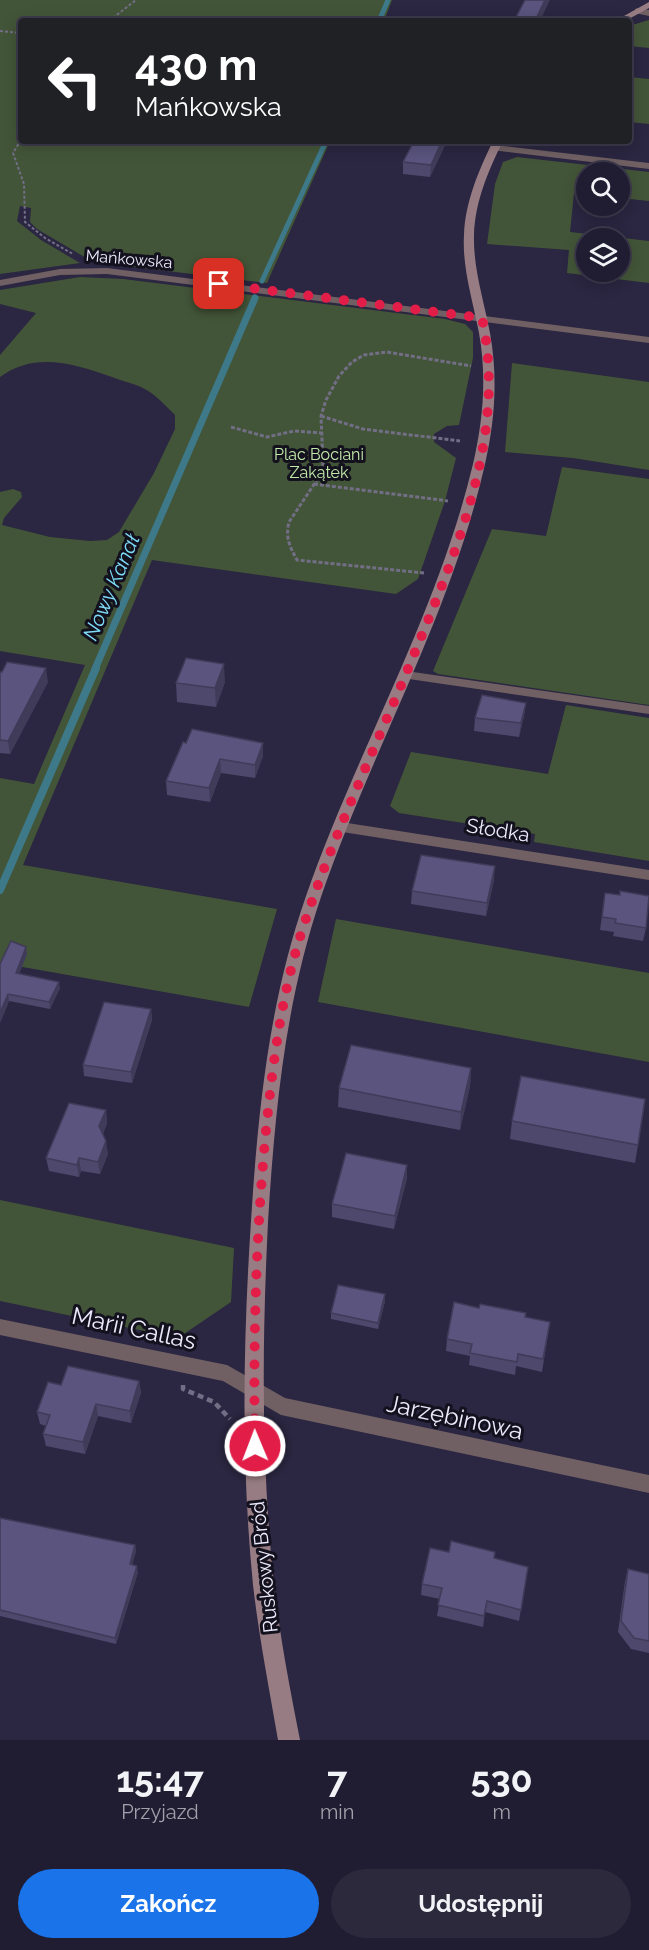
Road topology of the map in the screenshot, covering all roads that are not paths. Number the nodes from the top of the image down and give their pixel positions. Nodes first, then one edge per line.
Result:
1 (649, 5) edge
2 (638, 11) junction
3 (649, 13) edge
4 (625, 18) edge
5 (496, 144) edge
6 (649, 166) edge
7 (0, 283) edge
8 (482, 318) junction
9 (649, 340) edge
10 (406, 675) junction
11 (649, 710) edge
12 (341, 827) junction
13 (649, 874) edge
14 (0, 1327) edge
15 (254, 1389) junction
16 (649, 1484) edge
17 (289, 1740) edge

1 - 2 street
2 - 3 street
2 - 4 street
5 - 6 street
5 - 8 street, Ruskowy Bród
7 - 8 street, Mańkowska
8 - 9 street, Mańkowska
8 - 10 street, Ruskowy Bród
10 - 11 lane
10 - 12 street, Ruskowy Bród
12 - 13 street, Słodka
12 - 15 street, Ruskowy Bród
14 - 15 street, Marii Callas
15 - 16 street, Jarzębinowa
15 - 17 street, Ruskowy Bród

